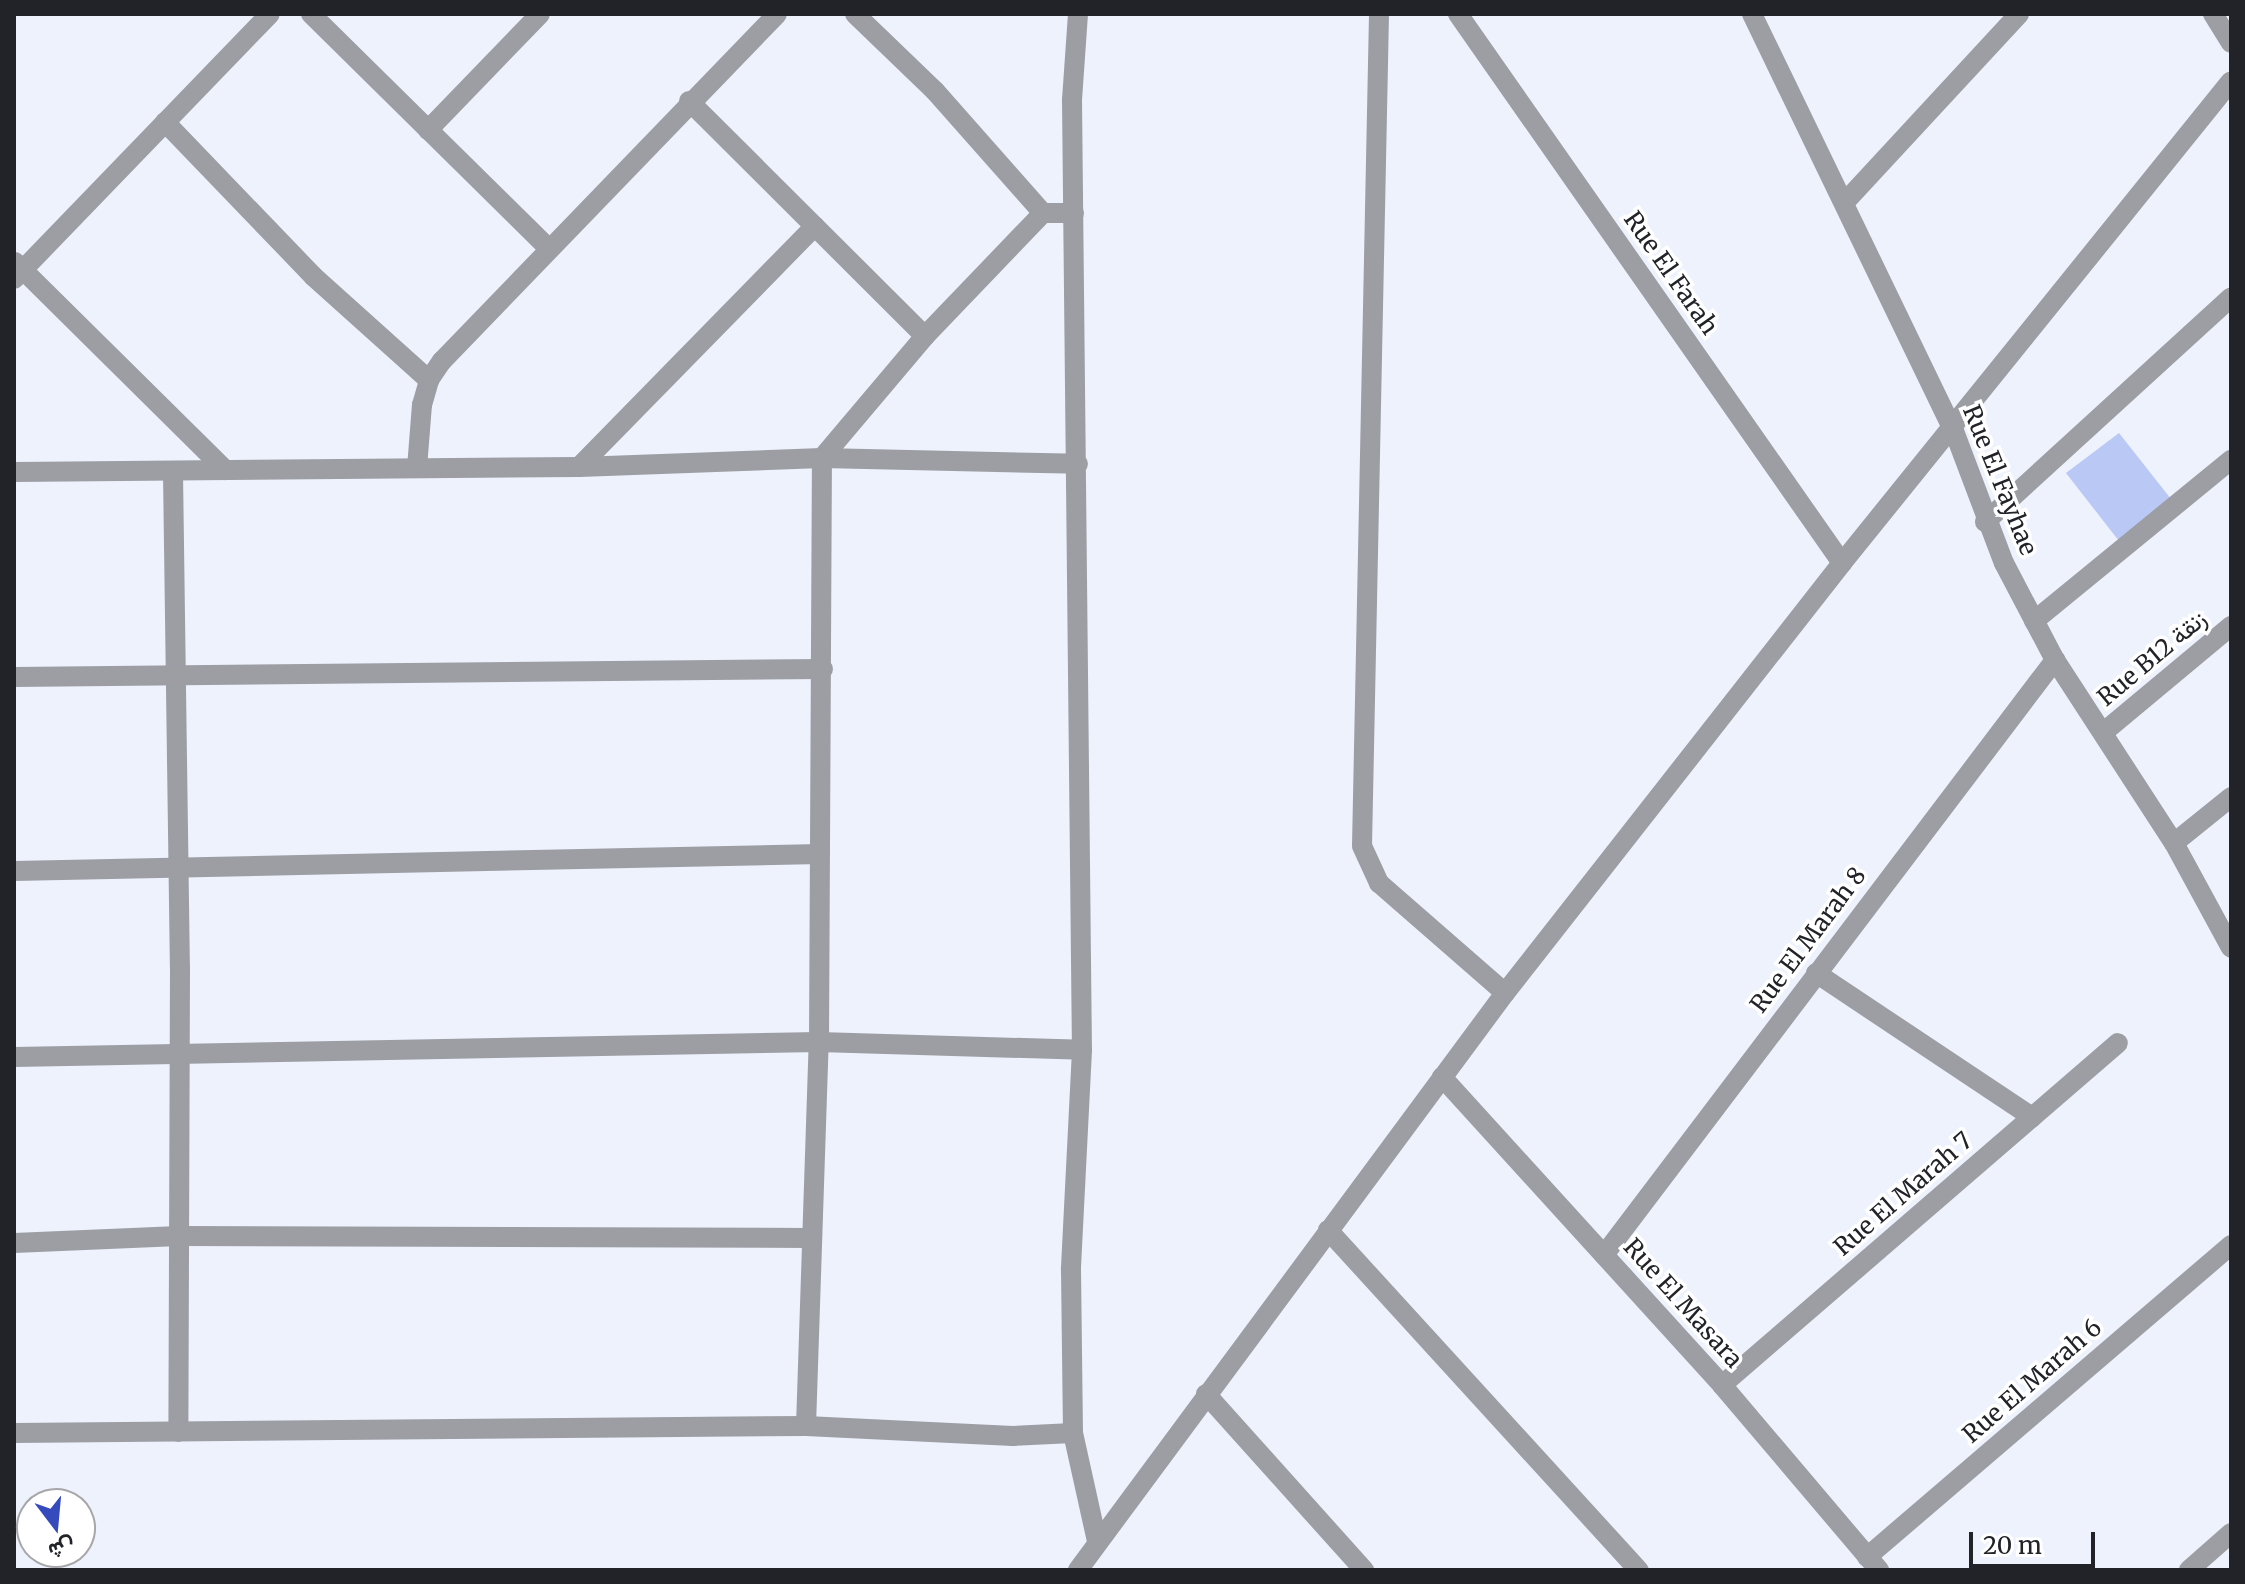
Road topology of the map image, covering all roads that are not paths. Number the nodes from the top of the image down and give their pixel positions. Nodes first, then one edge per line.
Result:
1 (270, 14) edge
2 (311, 14) edge
3 (540, 14) edge
4 (777, 14) edge
5 (855, 14) edge
6 (1078, 14) edge
7 (1379, 14) edge
8 (1458, 14) edge
9 (2019, 14) edge
10 (2213, 14) edge
11 (1754, 15) edge
12 (2231, 43) edge
13 (2231, 81) edge
14 (689, 101) junction
15 (165, 122) junction
16 (428, 130) junction
17 (1845, 202) junction
18 (1043, 213) junction
19 (1074, 213) junction
20 (815, 226) junction
21 (548, 248) junction
22 (17, 270) edge
23 (2231, 297) edge
24 (925, 336) junction
25 (429, 380) junction
26 (1954, 431) junction
27 (822, 458) junction
28 (2231, 460) edge
29 (1078, 464) junction
30 (579, 467) junction
31 (417, 468) junction
32 (225, 470) junction
33 (14, 472) edge
34 (173, 473) junction
35 (1985, 522) junction
36 (1842, 563) junction
37 (2034, 621) junction
38 (2231, 626) edge
39 (2055, 660) junction
40 (823, 669) junction
41 (175, 673) junction
42 (14, 677) edge
43 (2105, 731) junction
44 (2231, 797) edge
45 (2174, 843) junction
46 (820, 854) junction
47 (177, 868) junction
48 (14, 871) edge
49 (2231, 948) edge
50 (1816, 973) junction
51 (1505, 993) junction
52 (819, 1042) junction
53 (2118, 1043) dead end
54 (1082, 1050) junction
55 (181, 1056) junction
56 (14, 1057) edge
57 (1442, 1077) junction
58 (2032, 1117) junction
59 (1328, 1230) junction
60 (179, 1236) junction
61 (810, 1238) junction
62 (14, 1243) edge
63 (2231, 1245) edge
64 (1604, 1255) junction
65 (1722, 1385) junction
66 (1206, 1394) junction
67 (806, 1426) junction
68 (178, 1432) junction
69 (14, 1433) edge
70 (1073, 1433) junction
71 (2231, 1533) edge
72 (1090, 1559) edge
73 (1873, 1564) edge
74 (1364, 1570) edge
75 (1639, 1570) edge
76 (2189, 1570) edge

1 - 15 street
2 - 16 street
3 - 16 street
4 - 14 street
5 - 18 street
6 - 19 street
7 - 51 street
8 - 36 street, Rue El Farah
9 - 17 street
10 - 12 street
11 - 17 street, Rue El Fayhae
13 - 26 street
14 - 20 street
14 - 21 street
15 - 22 street
15 - 25 street
16 - 21 street
17 - 26 street, Rue El Fayhae
18 - 19 street
18 - 24 street
19 - 29 street
20 - 24 street
20 - 30 street
21 - 25 street
22 - 32 street
23 - 35 street
24 - 27 street
25 - 31 street
26 - 35 street, Rue El Fayhae
26 - 36 street
27 - 29 street
27 - 30 street
27 - 40 street
28 - 37 street
29 - 54 street
30 - 31 street
31 - 32 street
32 - 34 street
33 - 34 street
34 - 41 street
35 - 37 street, Rue El Fayhae
36 - 51 street
37 - 39 street, Rue El Fayhae
38 - 43 street, Rue B12 زنقة
39 - 43 street, Rue El Fayhae
39 - 50 street, Rue El Marah 8
40 - 41 street
40 - 46 street
41 - 42 street
41 - 47 street
43 - 45 street, Rue El Fayhae
44 - 45 street
45 - 49 street, Rue El Fayhae
46 - 47 street
46 - 52 street
47 - 48 street
47 - 55 street
50 - 58 street
50 - 64 street, Rue El Marah 8
51 - 57 street
52 - 54 street
52 - 55 street
52 - 61 street
53 - 58 street, Rue El Marah 7
54 - 70 street
55 - 56 street
55 - 60 street
57 - 59 street
57 - 64 street, Rue El Masara
58 - 65 street, Rue El Marah 7
59 - 66 street
59 - 75 street
60 - 61 street
60 - 62 street
60 - 68 street
61 - 67 street
63 - 73 street, Rue El Marah 6
64 - 65 street, Rue El Masara
65 - 73 street, Rue El Masara
66 - 72 street
66 - 74 street
67 - 68 street
67 - 70 street
68 - 69 street
70 - 72 street
71 - 76 street

